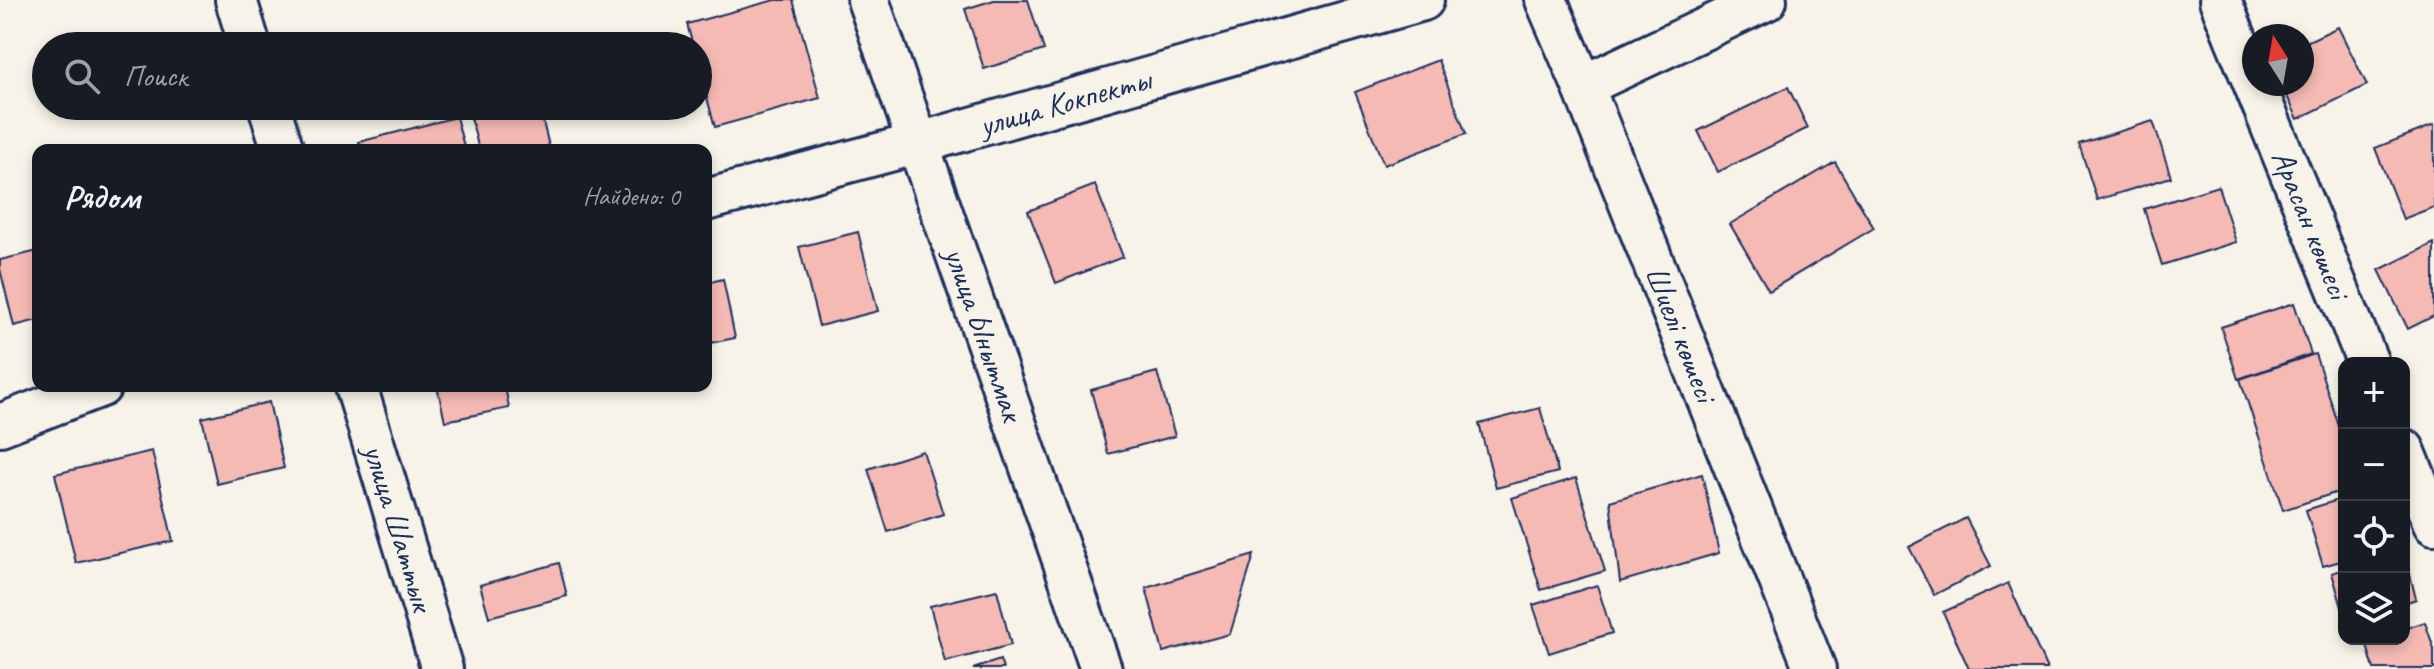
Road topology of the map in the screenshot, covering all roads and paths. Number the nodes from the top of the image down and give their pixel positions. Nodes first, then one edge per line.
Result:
1 (236, 0) edge
2 (868, 0) edge
3 (1423, 0) edge
4 (1546, 0) edge
5 (1766, 0) edge
6 (2220, 0) edge
7 (246, 32) edge
8 (1583, 86) junction
9 (273, 120) edge
10 (919, 143) junction
11 (281, 144) edge
12 (712, 198) edge
13 (2366, 357) edge
14 (85, 392) edge
15 (358, 392) edge
16 (0, 425) edge
17 (2410, 465) edge
18 (2434, 524) edge
19 (442, 669) edge
20 (1101, 669) edge
21 (1815, 669) edge

1 - 7 street
2 - 10 street, улица Ынытмак
3 - 10 street, улица Кокпекты
4 - 8 street, Шиелі көшесі
5 - 8 street
6 - 13 street, Арасан көшесі
8 - 21 street, Шиелі көшесі
9 - 11 street
10 - 12 street, улица Кокпекты
10 - 20 street, улица Ынытмак
14 - 16 street
15 - 19 street, улица Шаттык
17 - 18 street

